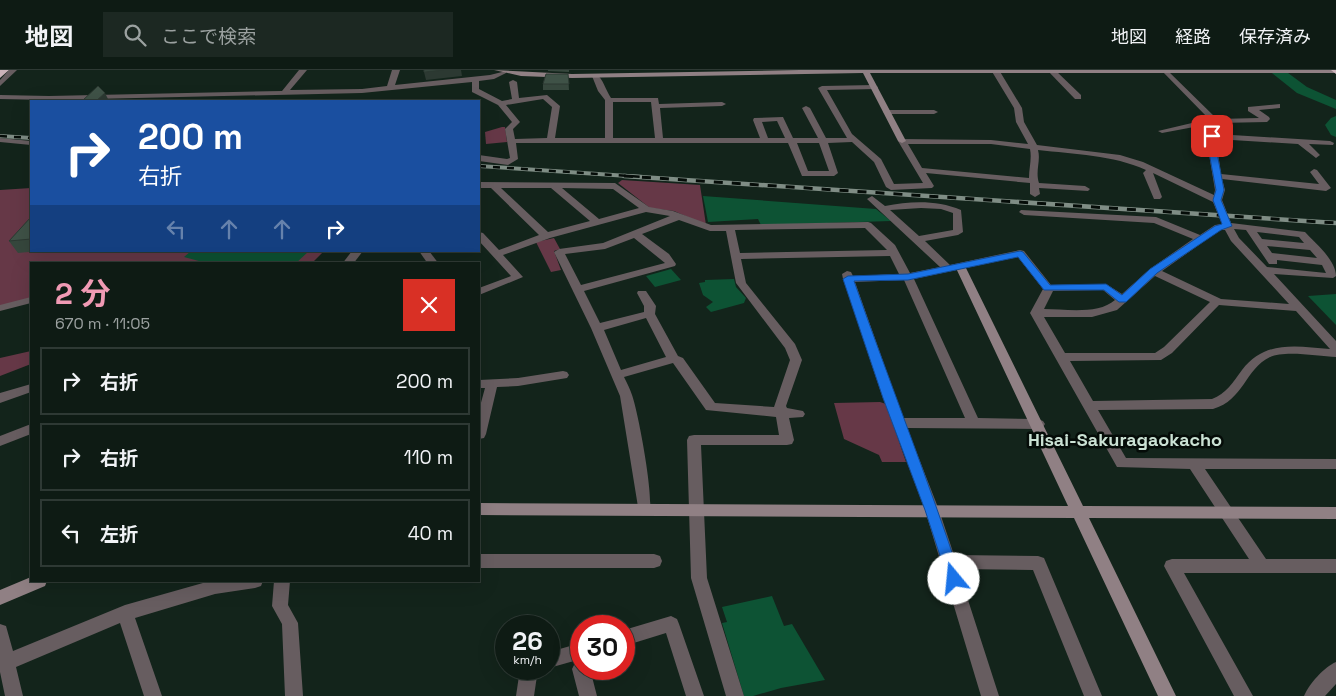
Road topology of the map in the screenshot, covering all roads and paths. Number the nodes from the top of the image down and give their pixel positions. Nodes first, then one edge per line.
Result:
1 (5, 70) edge
2 (13, 70) edge
3 (303, 70) edge
4 (396, 70) edge
5 (995, 70) edge
6 (1024, 70) edge
7 (1051, 70) edge
8 (1240, 70) edge
9 (501, 71) edge
10 (856, 71) edge
11 (865, 71) edge
12 (1164, 71) edge
13 (1336, 71) edge
14 (650, 72) edge
15 (686, 72) edge
16 (0, 75) edge
17 (596, 76) junction
18 (476, 79) junction
19 (513, 82) dead end
20 (0, 84) edge
21 (874, 87) junction
22 (390, 88) junction
23 (284, 93) junction
24 (299, 93) junction
25 (0, 97) edge
26 (1078, 97) dead end
27 (182, 98) edge
28 (300, 100) edge
29 (516, 100) junction
30 (609, 100) junction
31 (501, 103) junction
32 (722, 104) dead end
33 (656, 106) junction
34 (1277, 106) dead end
35 (806, 108) dead end
36 (887, 112) junction
37 (934, 112) dead end
38 (1214, 121) junction
39 (1162, 132) dead end
40 (1212, 136) junction
41 (0, 140) edge
42 (511, 140) junction
43 (551, 140) junction
44 (609, 140) junction
45 (765, 140) junction
46 (790, 140) junction
47 (821, 140) junction
48 (855, 140) junction
49 (659, 141) junction
50 (902, 141) junction
51 (1301, 142) junction
52 (30, 143) edge
53 (1330, 143) dead end
54 (1032, 146) junction
55 (1316, 156) dead end
56 (480, 158) edge
57 (920, 170) junction
58 (1153, 170) junction
59 (1314, 172) dead end
60 (1217, 176) junction
61 (480, 185) edge
62 (493, 185) junction
63 (554, 186) junction
64 (1035, 187) junction
65 (1085, 189) dead end
66 (1158, 198) dead end
67 (872, 199) dead end
68 (1217, 200) junction
69 (882, 209) junction
70 (646, 210) junction
71 (1024, 212) dead end
72 (679, 216) junction
73 (598, 223) junction
74 (1228, 226) junction
75 (1249, 227) junction
76 (730, 228) junction
77 (635, 234) junction
78 (480, 236) edge
79 (546, 236) junction
80 (918, 239) junction
81 (1201, 239) junction
82 (1235, 239) junction
83 (1259, 242) junction
84 (1313, 247) junction
85 (357, 252) edge
86 (425, 252) edge
87 (894, 253) junction
88 (1248, 253) junction
89 (497, 254) junction
90 (736, 256) junction
91 (1269, 256) junction
92 (349, 262) edge
93 (432, 262) edge
94 (1325, 262) junction
95 (960, 266) junction
96 (948, 269) junction
97 (1262, 270) junction
98 (1154, 271) junction
99 (1280, 272) junction
100 (907, 277) junction
101 (1048, 288) junction
102 (577, 290) junction
103 (480, 292) edge
104 (642, 293) dead end
105 (30, 300) edge
106 (1122, 300) junction
107 (1217, 301) junction
108 (0, 308) edge
109 (1299, 308) junction
110 (1036, 313) junction
111 (649, 314) junction
112 (597, 328) junction
113 (1336, 348) edge
114 (1336, 353) edge
115 (1062, 357) junction
116 (673, 359) junction
117 (563, 375) dead end
118 (617, 375) junction
119 (485, 384) edge
120 (30, 388) edge
121 (0, 398) edge
122 (1089, 406) junction
123 (782, 414) junction
124 (798, 414) dead end
125 (899, 423) junction
126 (974, 424) junction
127 (1038, 424) junction
128 (480, 426) edge
129 (30, 429) edge
130 (0, 440) edge
131 (1194, 464) junction
132 (1336, 464) edge
133 (480, 509) edge
134 (644, 509) junction
135 (697, 510) junction
136 (932, 510) junction
137 (1077, 511) junction
138 (1225, 512) junction
139 (1336, 512) edge
140 (480, 561) edge
141 (654, 562) dead end
142 (949, 562) junction
143 (1262, 566) junction
144 (1336, 566) edge
145 (37, 582) edge
146 (248, 582) edge
147 (282, 582) edge
148 (0, 598) edge
149 (125, 613) junction
150 (0, 632) edge
151 (635, 635) edge
152 (7, 662) junction
153 (1336, 671) edge
154 (527, 680) edge
155 (584, 680) edge
156 (14, 696) edge
157 (153, 696) edge
158 (294, 696) edge
159 (525, 696) edge
160 (588, 696) edge
161 (695, 696) edge
162 (734, 696) edge
163 (990, 696) edge
164 (1093, 696) edge
165 (1167, 696) edge
166 (1244, 696) edge
167 (1312, 696) edge

1 - 16 highway
2 - 20 street
3 - 23 street
4 - 22 street
5 - 6 street
5 - 11 street
5 - 54 street
6 - 7 street
7 - 12 street
7 - 26 street
8 - 12 street
8 - 13 street
9 - 17 street
9 - 18 street
10 - 11 street
10 - 15 street
11 - 21 street
12 - 38 street
14 - 15 street
14 - 17 street
17 - 30 street
18 - 22 street
18 - 31 street
19 - 29 street
21 - 36 street
21 - 48 street
22 - 24 street
23 - 24 street
23 - 27 street
24 - 28 street
25 - 27 street
29 - 31 street
29 - 43 street
30 - 33 street
30 - 44 street
31 - 42 street
32 - 33 street
33 - 49 street
34 - 38 street
35 - 47 street
36 - 37 street
36 - 50 street
38 - 39 street
38 - 40 street
40 - 51 street
40 - 60 street
41 - 52 street
42 - 43 street
42 - 56 street
43 - 44 street
44 - 49 street
45 - 46 street
45 - 46 street
45 - 49 street
46 - 47 street
46 - 47 street
47 - 48 street
48 - 57 street
50 - 54 street
50 - 57 street
51 - 53 street
51 - 55 street
54 - 58 street
54 - 64 street
57 - 64 street
58 - 66 street
58 - 68 street
59 - 60 street
60 - 68 street
61 - 62 street
62 - 63 street
62 - 79 street
63 - 70 street
63 - 73 street
64 - 65 street
67 - 69 street
68 - 74 street
69 - 80 street
69 - 80 street
70 - 72 street
70 - 73 street
71 - 81 street
72 - 76 street
72 - 77 street
73 - 79 street
74 - 75 street
74 - 81 street
74 - 82 street
75 - 83 street
75 - 84 street
76 - 87 street
76 - 90 street
77 - 102 street
77 - 102 street
78 - 89 street
79 - 89 street
80 - 96 street
81 - 98 street
82 - 83 street
82 - 88 street
83 - 84 street
83 - 91 street
84 - 94 street
85 - 92 street
86 - 93 street
87 - 90 street
87 - 100 street
88 - 91 street
88 - 97 street
89 - 103 street
90 - 123 street
91 - 94 street
91 - 99 street
94 - 99 street
95 - 96 street
95 - 101 street
95 - 127 street
96 - 100 street
97 - 99 street
97 - 109 street
98 - 106 street
98 - 107 street
100 - 125 street
100 - 126 street
101 - 106 street
101 - 110 street
102 - 112 street
104 - 111 street
105 - 108 street
106 - 110 street
107 - 109 street
107 - 115 street
109 - 113 street
110 - 115 street
111 - 112 street
111 - 116 street
112 - 118 street
114 - 122 street
115 - 122 street
116 - 118 street
116 - 123 street
117 - 119 street
118 - 134 street
119 - 128 street
120 - 121 street
122 - 131 street
123 - 124 street
123 - 135 street
125 - 126 street
125 - 136 street
126 - 127 street
127 - 137 street
129 - 130 street
131 - 132 street
131 - 138 street
133 - 134 street
134 - 135 street
135 - 136 street
135 - 162 street
136 - 137 street
136 - 142 street
137 - 138 street
137 - 165 street
138 - 139 street
138 - 143 street
140 - 141 street
142 - 163 street
142 - 164 street
143 - 144 street
143 - 166 street
145 - 148 street
146 - 149 street
147 - 158 street
149 - 152 street
149 - 157 street
150 - 152 street
151 - 161 street
152 - 156 street
153 - 167 street
154 - 159 street
155 - 160 street

